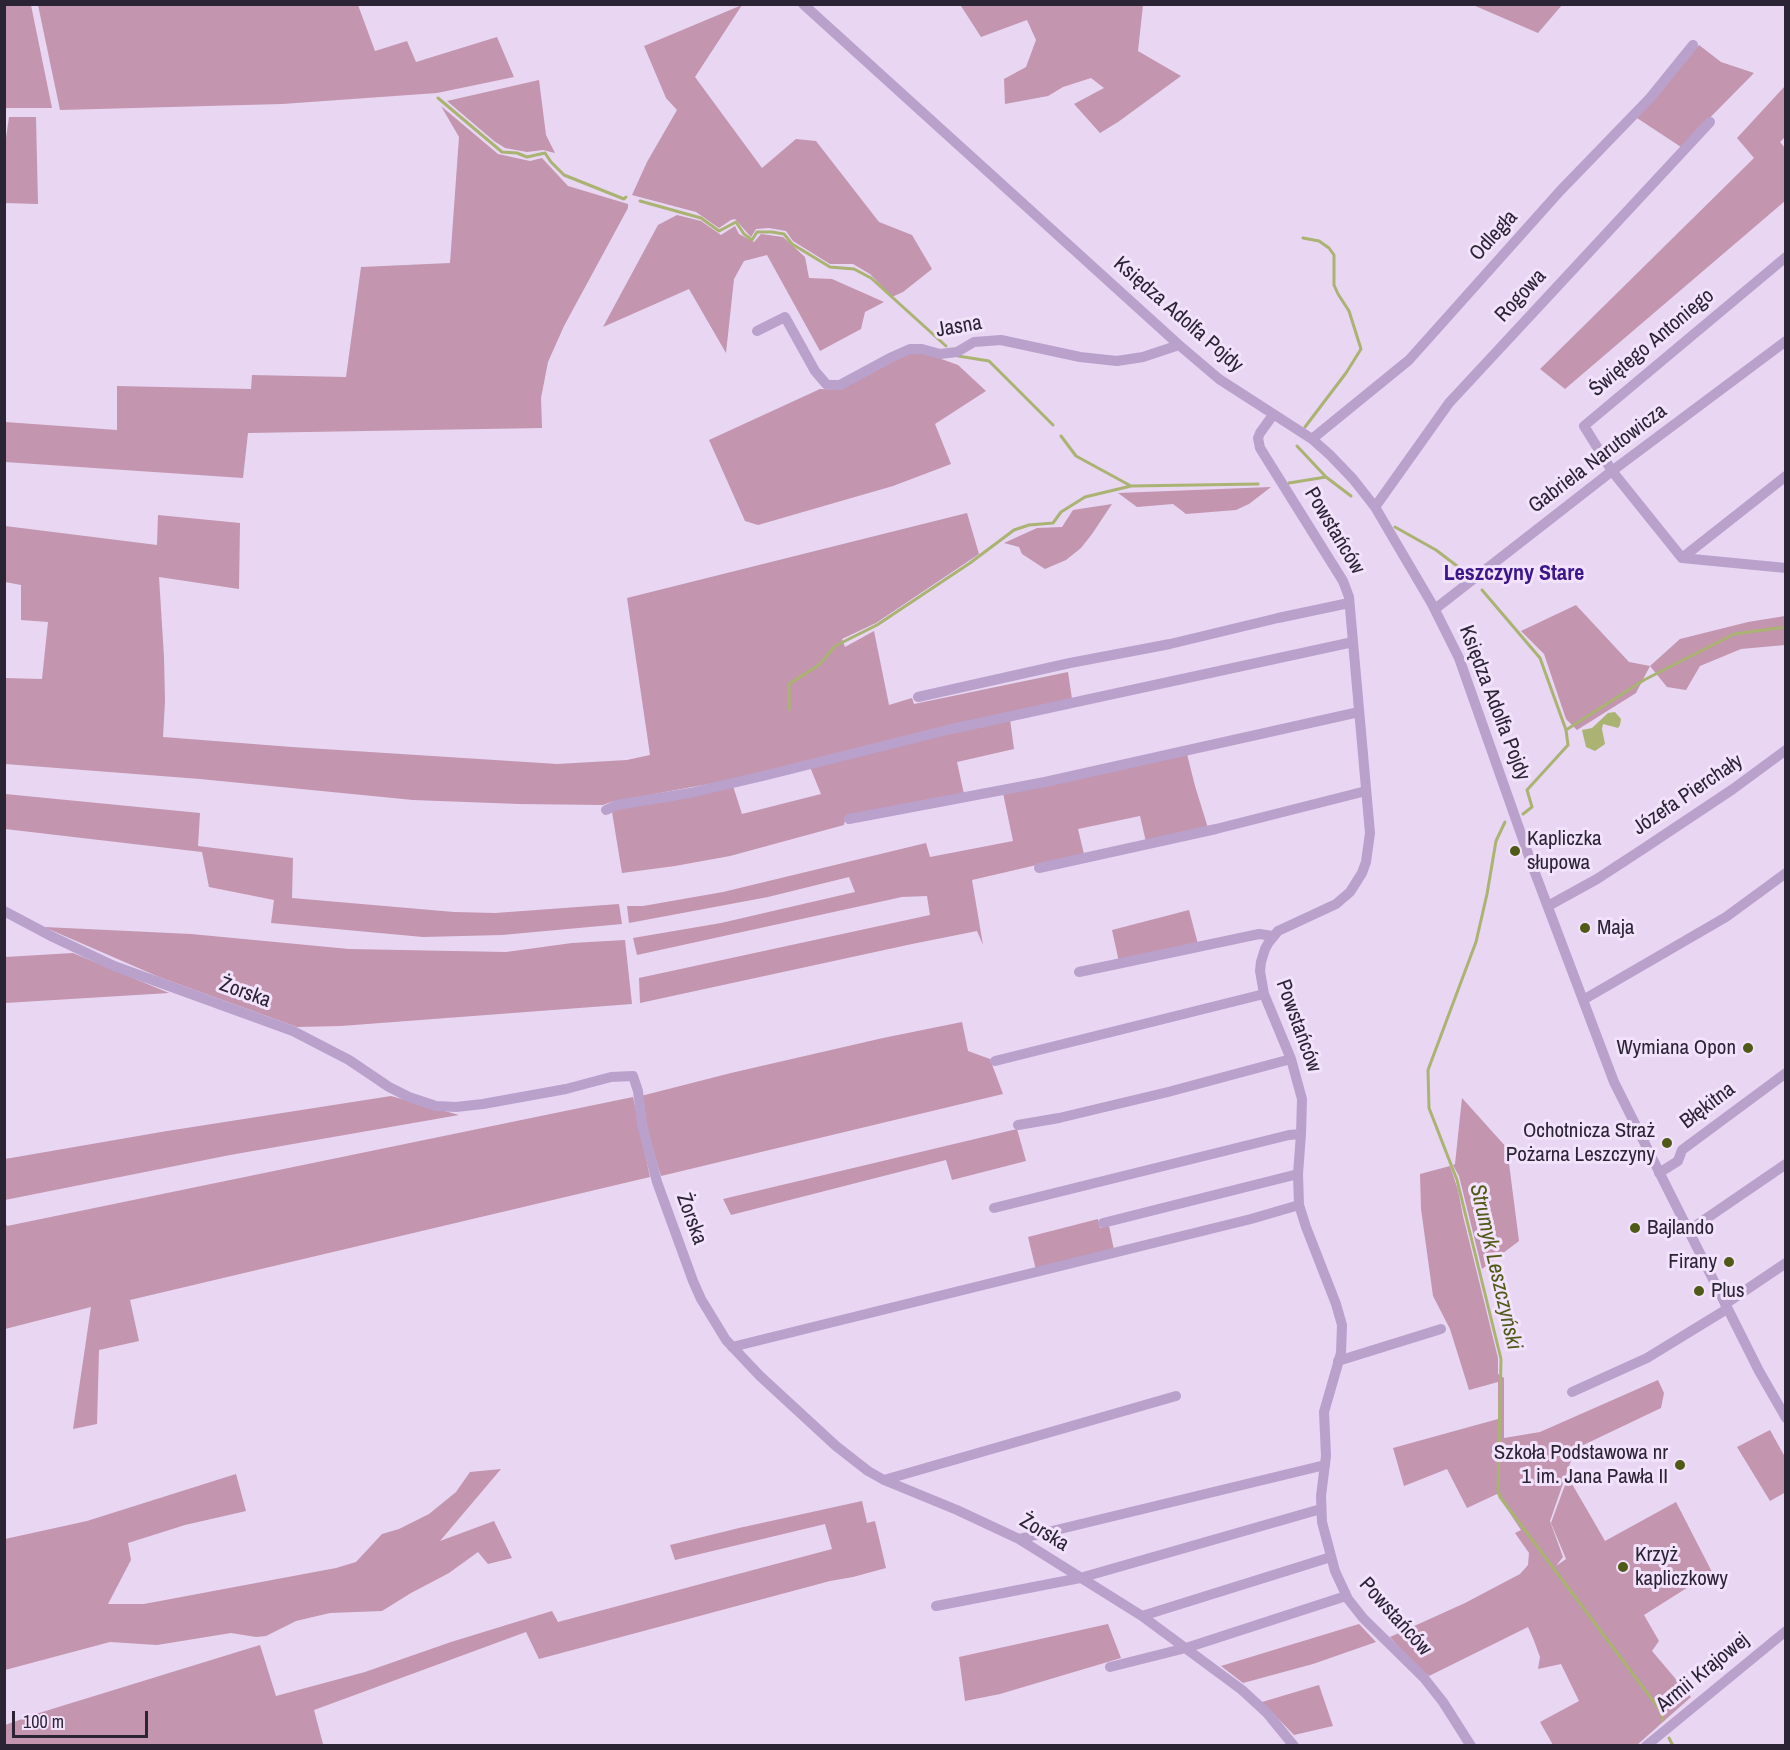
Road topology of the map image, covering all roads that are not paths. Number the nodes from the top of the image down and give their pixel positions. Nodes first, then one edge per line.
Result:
1 (803, 4) edge
2 (1693, 45) dead end
3 (1710, 122) dead end
4 (1785, 256) edge
5 (757, 331) dead end
6 (1785, 341) edge
7 (1179, 345) junction
8 (1273, 415) junction
9 (1312, 440) junction
10 (1612, 471) junction
11 (1785, 476) edge
12 (1375, 507) junction
13 (1682, 558) junction
14 (1785, 568) edge
15 (1349, 603) junction
16 (1435, 609) junction
17 (1353, 642) junction
18 (918, 697) dead end
19 (1359, 712) junction
20 (1785, 750) edge
21 (1366, 791) junction
22 (606, 810) dead end
23 (849, 819) dead end
24 (1039, 868) dead end
25 (1785, 873) edge
26 (1548, 906) junction
27 (4, 910) edge
28 (1273, 936) junction
29 (1079, 972) dead end
30 (1264, 994) junction
31 (1583, 1000) junction
32 (1291, 1059) junction
33 (995, 1061) dead end
34 (1785, 1073) edge
35 (1018, 1125) dead end
36 (1302, 1134) junction
37 (1785, 1164) edge
38 (1659, 1173) junction
39 (1298, 1174) junction
40 (1299, 1205) junction
41 (994, 1208) dead end
42 (1103, 1223) dead end
43 (1688, 1231) junction
44 (1785, 1263) edge
45 (1726, 1306) junction
46 (1441, 1329) dead end
47 (732, 1347) junction
48 (1338, 1361) junction
49 (1572, 1392) dead end
50 (1176, 1396) dead end
51 (1785, 1418) edge
52 (1325, 1466) junction
53 (884, 1480) junction
54 (1321, 1509) junction
55 (1019, 1539) junction
56 (1331, 1557) junction
57 (1080, 1578) junction
58 (1346, 1596) junction
59 (936, 1606) dead end
60 (1142, 1616) junction
61 (1785, 1631) edge
62 (1186, 1648) junction
63 (1110, 1667) dead end
64 (1294, 1746) edge
65 (1471, 1746) edge
66 (1646, 1746) edge

1 - 7 street, Księdza Adolfa Pojdy
2 - 9 street, Odległa
3 - 12 street, Rogowa
4 - 10 street, Świętego Antoniego
5 - 7 street, Jasna
6 - 10 street, Gabriela Narutowicza
7 - 8 street, Księdza Adolfa Pojdy
8 - 9 street, Księdza Adolfa Pojdy
8 - 15 street, Powstańców
9 - 12 street, Księdza Adolfa Pojdy
10 - 13 street
10 - 16 street, Gabriela Narutowicza
11 - 13 street
12 - 16 street, Księdza Adolfa Pojdy
13 - 14 street
15 - 17 street, Powstańców
15 - 18 street
16 - 26 street, Księdza Adolfa Pojdy
17 - 19 street, Powstańców
17 - 22 street
19 - 21 street, Powstańców
19 - 23 street
20 - 26 street, Józefa Pierchały
21 - 24 street
21 - 28 street, Powstańców
25 - 31 street
26 - 31 street, Księdza Adolfa Pojdy
27 - 47 street, Żorska
28 - 29 street
28 - 30 street, Powstańców
30 - 32 street, Powstańców
30 - 33 street
31 - 38 street, Księdza Adolfa Pojdy
32 - 35 street
32 - 36 street, Powstańców
34 - 38 street, Błękitna
36 - 39 street, Powstańców
36 - 41 street
37 - 43 street
38 - 43 street, Księdza Adolfa Pojdy
39 - 40 street, Powstańców
39 - 42 street
40 - 47 street
40 - 48 street, Powstańców
43 - 45 street, Księdza Adolfa Pojdy
44 - 45 street
45 - 49 street
45 - 51 street, Księdza Adolfa Pojdy
46 - 48 street
47 - 53 street, Żorska
48 - 52 street, Powstańców
50 - 53 street
52 - 54 street, Powstańców
52 - 55 street
53 - 55 street, Żorska
54 - 56 street, Powstańców
54 - 57 street
55 - 57 street, Żorska
56 - 58 street, Powstańców
56 - 60 street
57 - 59 street
57 - 60 street, Żorska
58 - 62 street
58 - 65 street, Powstańców
60 - 62 street, Żorska
61 - 66 street, Armii Krajowej
62 - 63 street
62 - 64 street, Żorska

